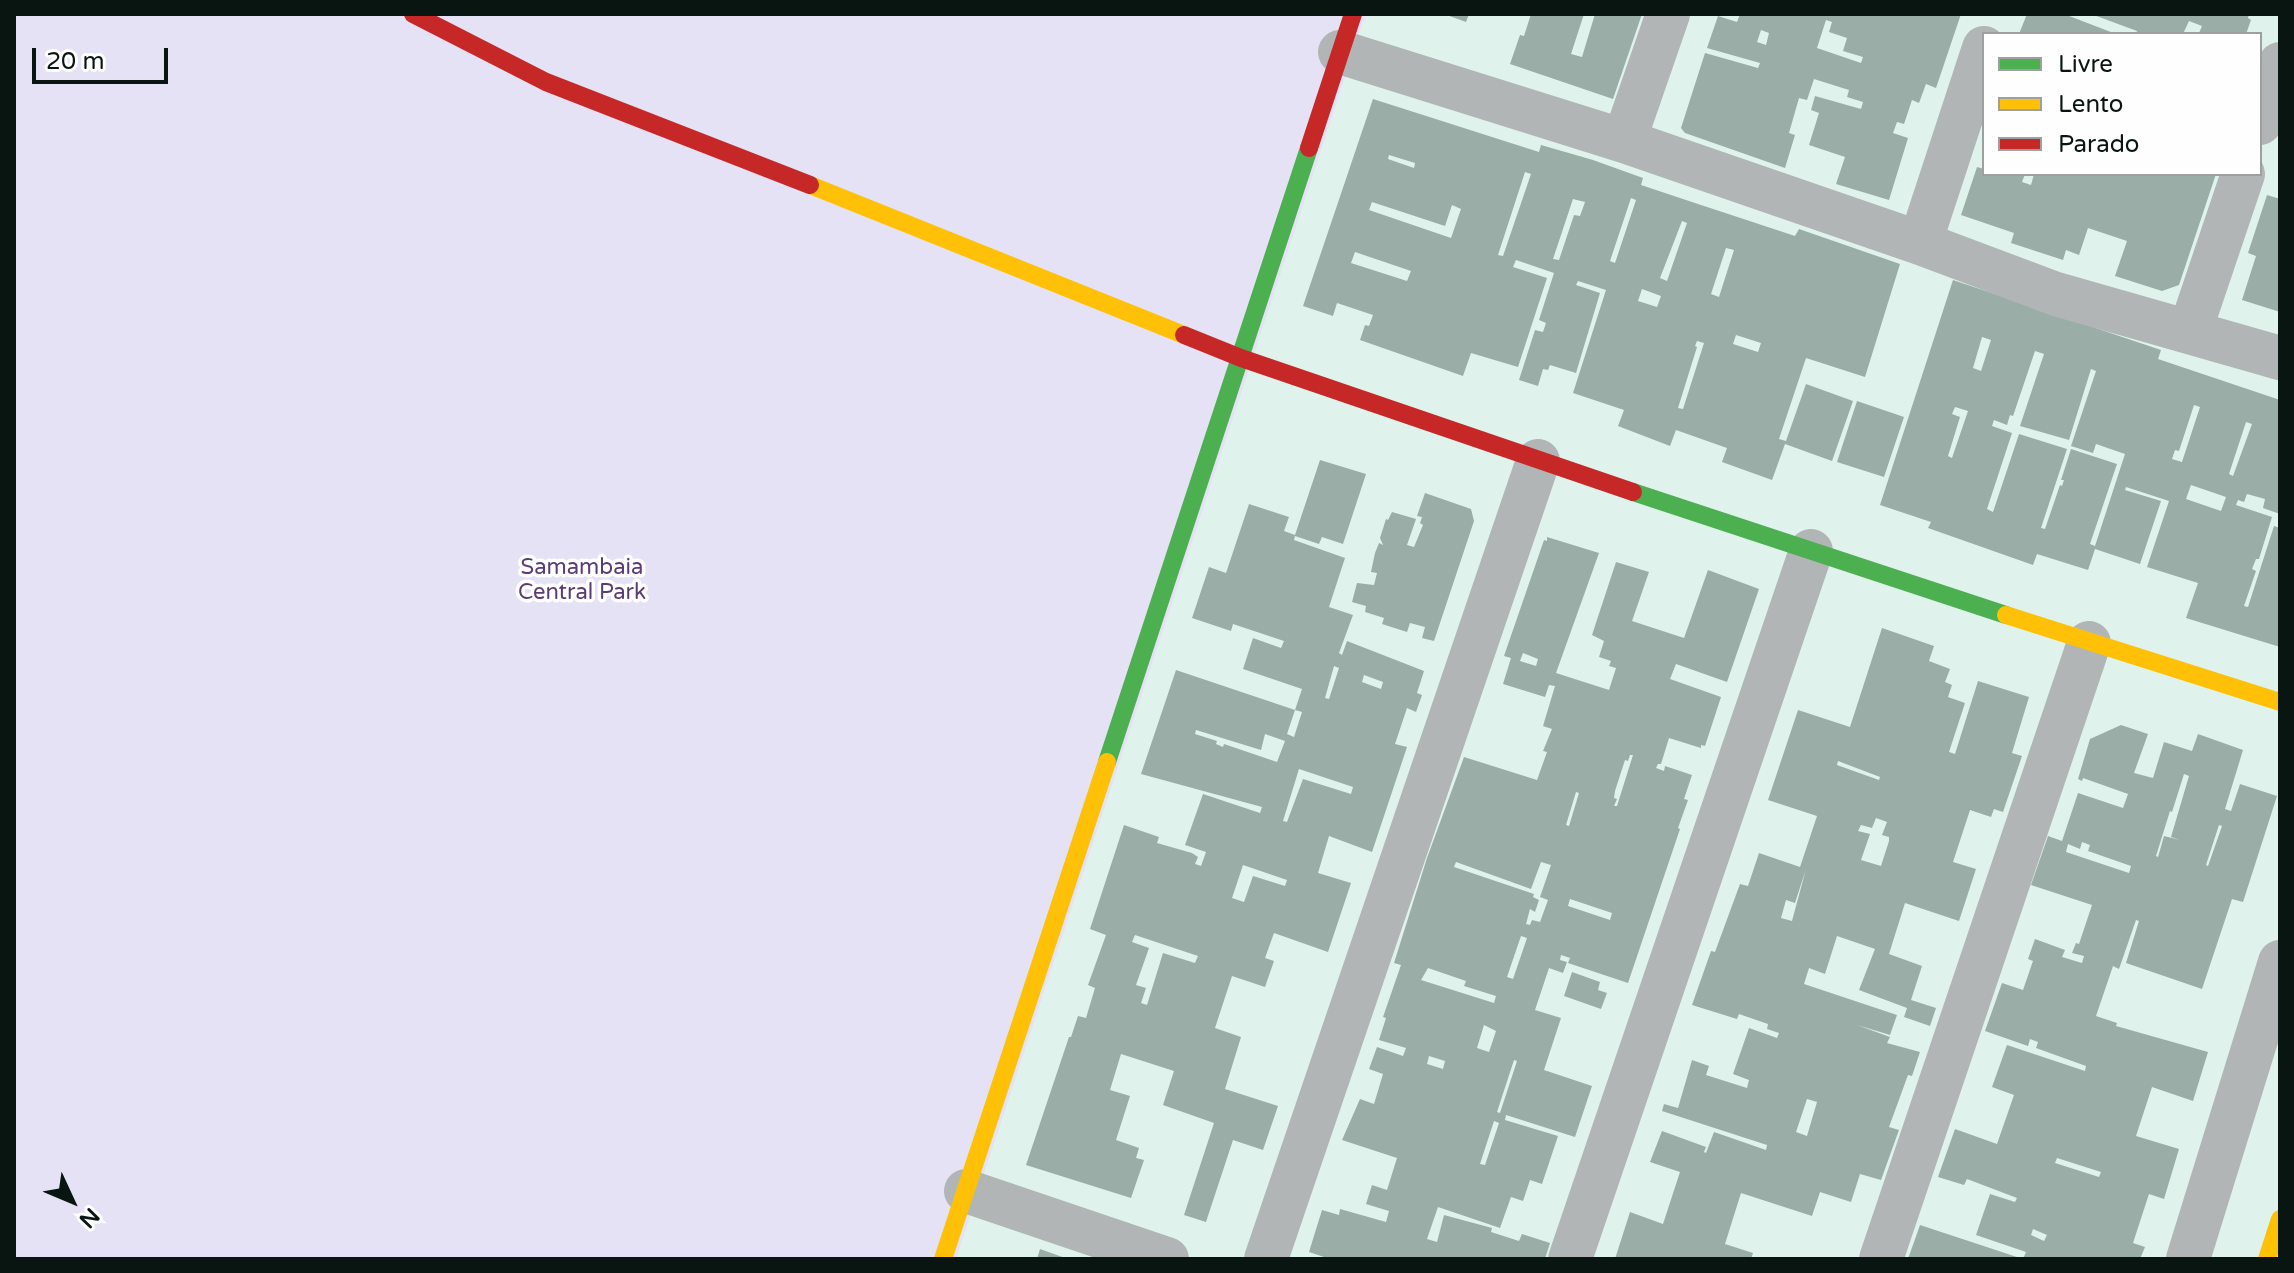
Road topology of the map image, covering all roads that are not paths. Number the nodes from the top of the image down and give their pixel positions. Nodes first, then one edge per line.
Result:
1 (413, 14) edge
2 (1668, 14) edge
3 (1346, 33) edge
4 (1982, 54) edge
5 (2280, 64) edge
6 (2262, 117) edge
7 (1624, 141) junction
8 (2242, 176) edge
9 (1920, 243) junction
10 (2190, 331) junction
11 (1241, 358) junction
12 (2280, 358) edge
13 (1538, 461) junction
14 (1811, 551) junction
15 (2089, 643) junction
16 (2280, 702) edge
17 (2280, 962) edge
18 (966, 1191) junction
19 (2280, 1219) edge
20 (943, 1259) edge
21 (1167, 1259) edge
22 (1266, 1259) edge
23 (1570, 1259) edge
24 (1881, 1259) edge
25 (2188, 1259) edge
26 (2267, 1259) edge

1 - 11 street
2 - 7 street
3 - 7 street
3 - 11 street
4 - 9 street
5 - 6 street
7 - 9 street
8 - 10 street
9 - 10 street
10 - 12 street
11 - 13 street
11 - 18 street
13 - 14 street
13 - 22 street
14 - 15 street
14 - 23 street
15 - 16 street
15 - 24 street
17 - 25 street
18 - 20 street
18 - 21 street
19 - 26 street

